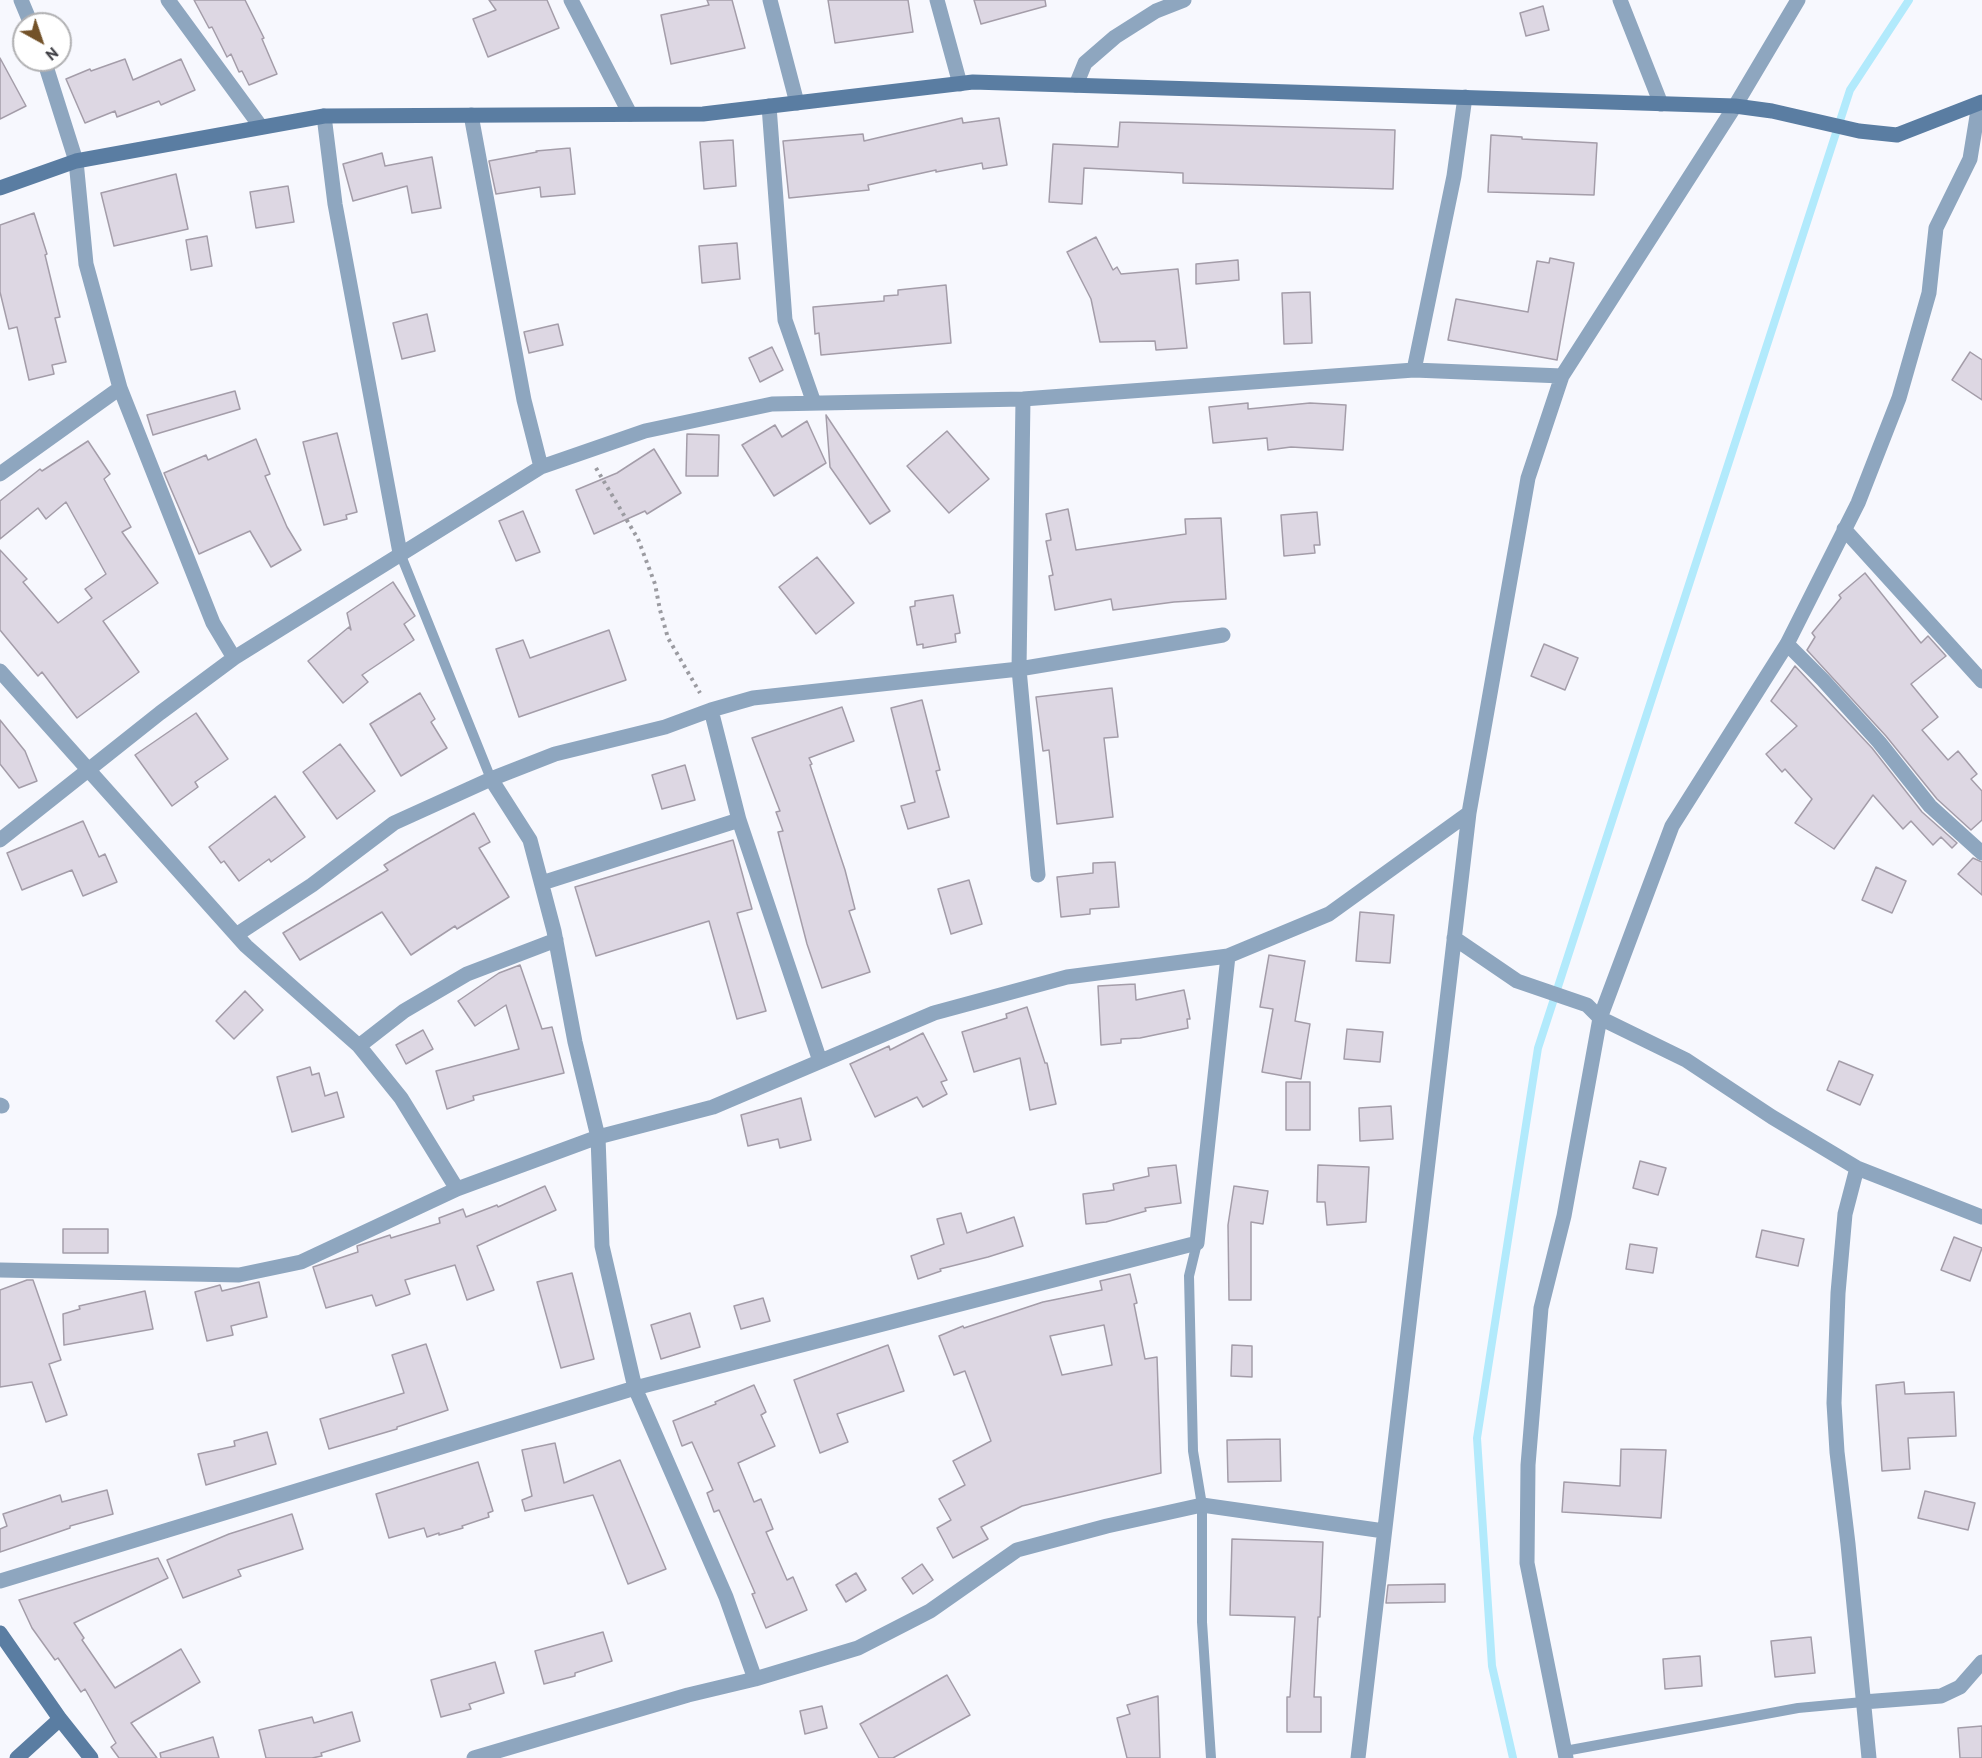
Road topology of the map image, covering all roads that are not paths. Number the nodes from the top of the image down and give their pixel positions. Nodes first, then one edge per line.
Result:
1 (168, 0) edge
2 (571, 0) edge
3 (770, 0) edge
4 (937, 0) edge
5 (1184, 0) edge
6 (1620, 0) edge
7 (1798, 0) edge
8 (48, 72) edge
9 (960, 84) junction
10 (1076, 85) junction
11 (1465, 98) junction
12 (797, 103) junction
13 (1661, 104) junction
14 (1981, 104) edge
15 (769, 106) junction
16 (1735, 106) junction
17 (630, 114) junction
18 (471, 115) junction
19 (324, 116) junction
20 (261, 127) junction
21 (76, 161) junction
22 (0, 189) edge
23 (1414, 370) junction
24 (1562, 376) junction
25 (120, 388) junction
26 (1023, 399) junction
27 (814, 403) junction
28 (541, 467) junction
29 (0, 474) edge
30 (1844, 529) junction
31 (400, 554) junction
32 (1223, 635) dead end
33 (1787, 644) junction
34 (234, 658) junction
35 (1019, 669) junction
36 (0, 671) edge
37 (1982, 681) edge
38 (711, 710) junction
39 (88, 770) junction
40 (491, 779) junction
41 (1469, 813) junction
42 (739, 820) junction
43 (0, 840) edge
44 (1982, 854) edge
45 (1038, 875) dead end
46 (542, 883) junction
47 (236, 935) junction
48 (1454, 938) junction
49 (556, 940) junction
50 (1228, 956) junction
51 (1600, 1018) junction
52 (359, 1046) junction
53 (820, 1061) junction
54 (598, 1137) junction
55 (1857, 1168) junction
56 (457, 1190) junction
57 (1982, 1217) edge
58 (1197, 1243) junction
59 (0, 1270) edge
60 (634, 1388) junction
61 (1202, 1505) junction
62 (1384, 1531) junction
63 (0, 1581) edge
64 (0, 1633) edge
65 (1982, 1662) edge
66 (755, 1679) junction
67 (1863, 1702) junction
68 (60, 1719) junction
69 (1565, 1754) edge
70 (17, 1758) edge
71 (91, 1758) edge
72 (474, 1758) edge
73 (1211, 1758) edge
74 (1358, 1758) edge
75 (1869, 1758) edge

1 - 20 street
2 - 17 street
3 - 12 street
4 - 9 street
5 - 10 street
6 - 13 street
7 - 16 street
8 - 21 street
9 - 10 street
9 - 12 street
10 - 11 street
11 - 13 street
11 - 23 street
12 - 15 street
13 - 16 street
14 - 16 street
14 - 30 street
15 - 17 street
15 - 27 street
16 - 24 street
17 - 18 street
18 - 19 street
18 - 28 street
19 - 20 street
19 - 31 street
20 - 21 street
21 - 22 street
21 - 25 street
23 - 24 street
23 - 26 street
24 - 41 street
25 - 29 street
25 - 34 street
26 - 27 street
26 - 35 street
27 - 28 street
28 - 31 street
30 - 33 street
30 - 37 street
31 - 34 street
31 - 40 lane
32 - 35 street
33 - 44 street
33 - 51 street
34 - 39 street
35 - 38 street
35 - 45 street
36 - 39 street
38 - 40 street
38 - 42 street
39 - 43 street
39 - 47 street
40 - 46 street
40 - 47 street
41 - 48 street
41 - 50 street
42 - 46 street
42 - 53 street
46 - 49 street
47 - 52 street
48 - 51 street
48 - 62 street
49 - 52 street
49 - 54 street
50 - 53 street
50 - 58 street
51 - 55 street
51 - 69 street
52 - 56 street
53 - 54 street
54 - 56 street
54 - 60 street
55 - 57 street
55 - 67 street
56 - 59 street
58 - 60 street
58 - 61 lane
60 - 63 street
60 - 66 street
61 - 62 street
61 - 66 street
61 - 73 lane
62 - 74 street
64 - 68 street
65 - 67 street
66 - 72 street
67 - 69 lane
67 - 75 street
68 - 70 street
68 - 71 street

